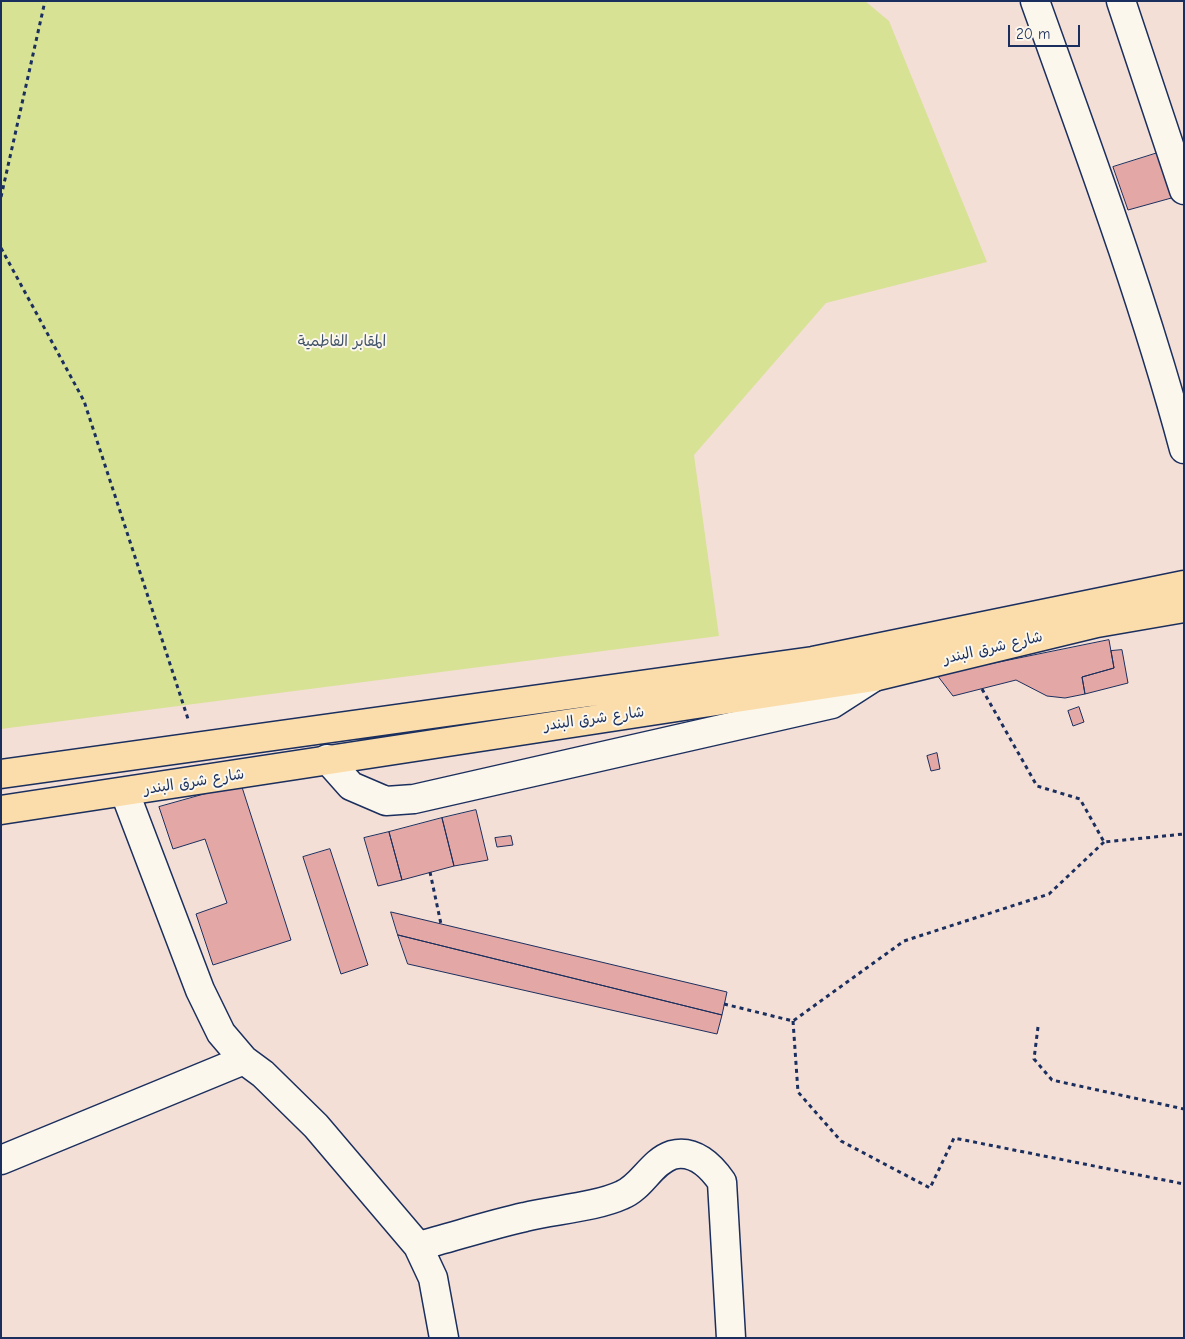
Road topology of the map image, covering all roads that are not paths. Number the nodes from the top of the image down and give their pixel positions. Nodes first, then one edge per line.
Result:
1 (1035, 1) edge
2 (1121, 1) edge
3 (1184, 190) edge
4 (1184, 449) edge
5 (1184, 585) edge
6 (1184, 608) edge
7 (928, 650) junction
8 (814, 674) junction
9 (874, 677) junction
10 (112, 759) junction
11 (328, 760) junction
12 (1, 774) edge
13 (125, 793) junction
14 (1, 810) edge
15 (244, 1060) junction
16 (1, 1160) edge
17 (418, 1246) junction
18 (444, 1338) edge
19 (731, 1338) edge

1 - 4 street
2 - 3 street
5 - 7 main road, شارع شرق البندر
6 - 7 main road, شارع شرق البندر
7 - 8 main road, شارع شرق البندر
7 - 9 main road, شارع شرق البندر
8 - 9 main road, شارع شرق البندر
8 - 10 main road, شارع شرق البندر
8 - 11 main road, شارع شرق البندر
9 - 11 street
10 - 12 main road, شارع شرق البندر
10 - 13 main road
11 - 13 main road, شارع شرق البندر
13 - 14 main road, شارع شرق البندر
13 - 15 street
15 - 16 street
15 - 17 street
17 - 18 street
17 - 19 street

